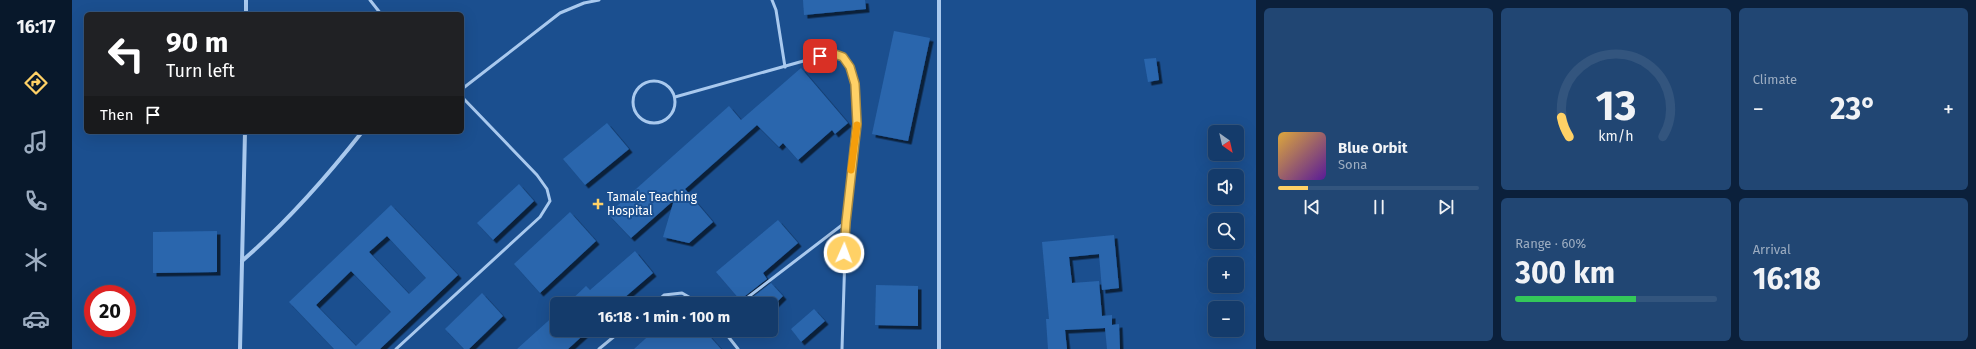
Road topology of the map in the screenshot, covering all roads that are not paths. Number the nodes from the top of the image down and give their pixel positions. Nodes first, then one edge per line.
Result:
1 (246, 0) edge
2 (370, 0) edge
3 (599, 0) edge
4 (772, 0) edge
5 (939, 0) edge
6 (246, 12) edge
7 (380, 12) edge
8 (785, 67) junction
9 (464, 87) edge
10 (675, 97) junction
11 (464, 99) edge
12 (245, 134) edge
13 (360, 134) edge
14 (846, 222) junction
15 (242, 261) junction
16 (663, 297) edge
17 (689, 297) edge
18 (748, 297) edge
19 (614, 337) edge
20 (729, 337) edge
21 (240, 349) edge
22 (396, 349) edge
23 (599, 349) edge
24 (738, 349) edge
25 (842, 349) edge
26 (939, 349) edge

1 - 6 street
2 - 7 lane
3 - 9 lane
4 - 8 lane
5 - 26 street
8 - 10 lane
8 - 14 lane
10 - 10 lane
11 - 22 lane
12 - 15 street
13 - 15 street
14 - 18 lane
14 - 25 lane
15 - 21 street
16 - 17 lane
19 - 23 lane
20 - 24 lane

